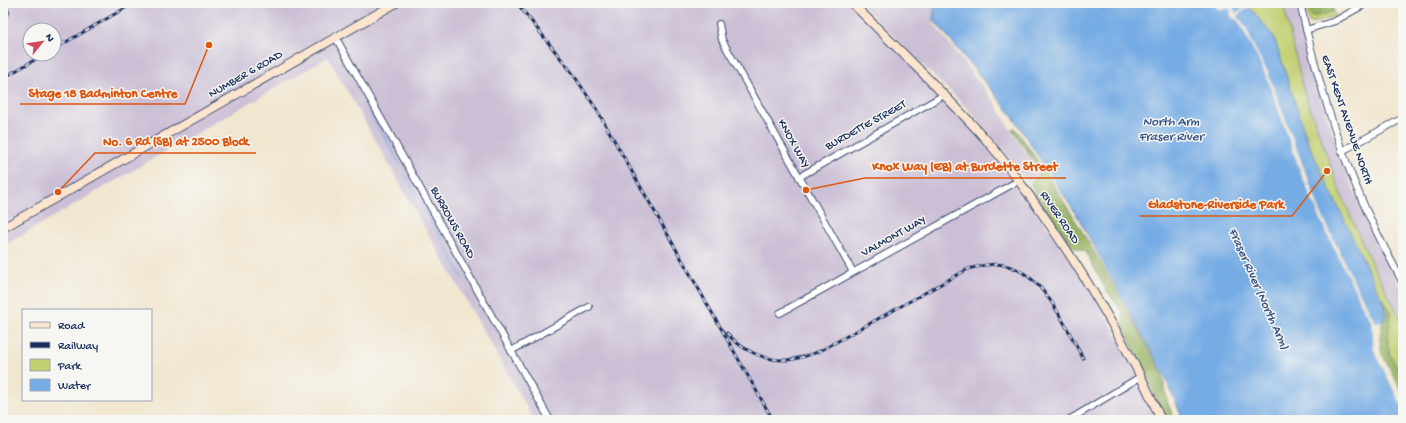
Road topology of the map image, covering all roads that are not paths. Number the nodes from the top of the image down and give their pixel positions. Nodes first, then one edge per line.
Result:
1 (396, 3) edge
2 (852, 3) edge
3 (1300, 3) edge
4 (1367, 3) edge
5 (1358, 5) edge
6 (719, 24) dead end
7 (1306, 30) junction
8 (336, 38) junction
9 (944, 95) junction
10 (1403, 118) edge
11 (1342, 151) junction
12 (799, 177) junction
13 (1018, 180) junction
14 (3, 228) edge
15 (853, 272) junction
16 (1403, 283) edge
17 (589, 307) dead end
18 (780, 313) dead end
19 (511, 351) junction
20 (1140, 377) junction
21 (550, 420) edge
22 (1069, 420) edge
23 (1161, 420) edge

1 - 8 street, NUMBER 6 ROAD
2 - 9 street, RIVER ROAD
3 - 7 street, EAST KENT AVENUE NORTH
4 - 5 street
5 - 7 street
6 - 12 street, KNOX WAY
7 - 11 street, EAST KENT AVENUE NORTH
8 - 14 street, NUMBER 6 ROAD
8 - 19 street, BURROWS ROAD
9 - 12 street, BURDETTE STREET
9 - 13 street, RIVER ROAD
10 - 11 street
11 - 16 street, EAST KENT AVENUE NORTH
12 - 15 street, KNOX WAY
13 - 15 street, VALMONT WAY
13 - 20 street, RIVER ROAD
15 - 18 street, VALMONT WAY
17 - 19 street
19 - 21 street, BURROWS ROAD
20 - 22 street
20 - 23 street, RIVER ROAD

